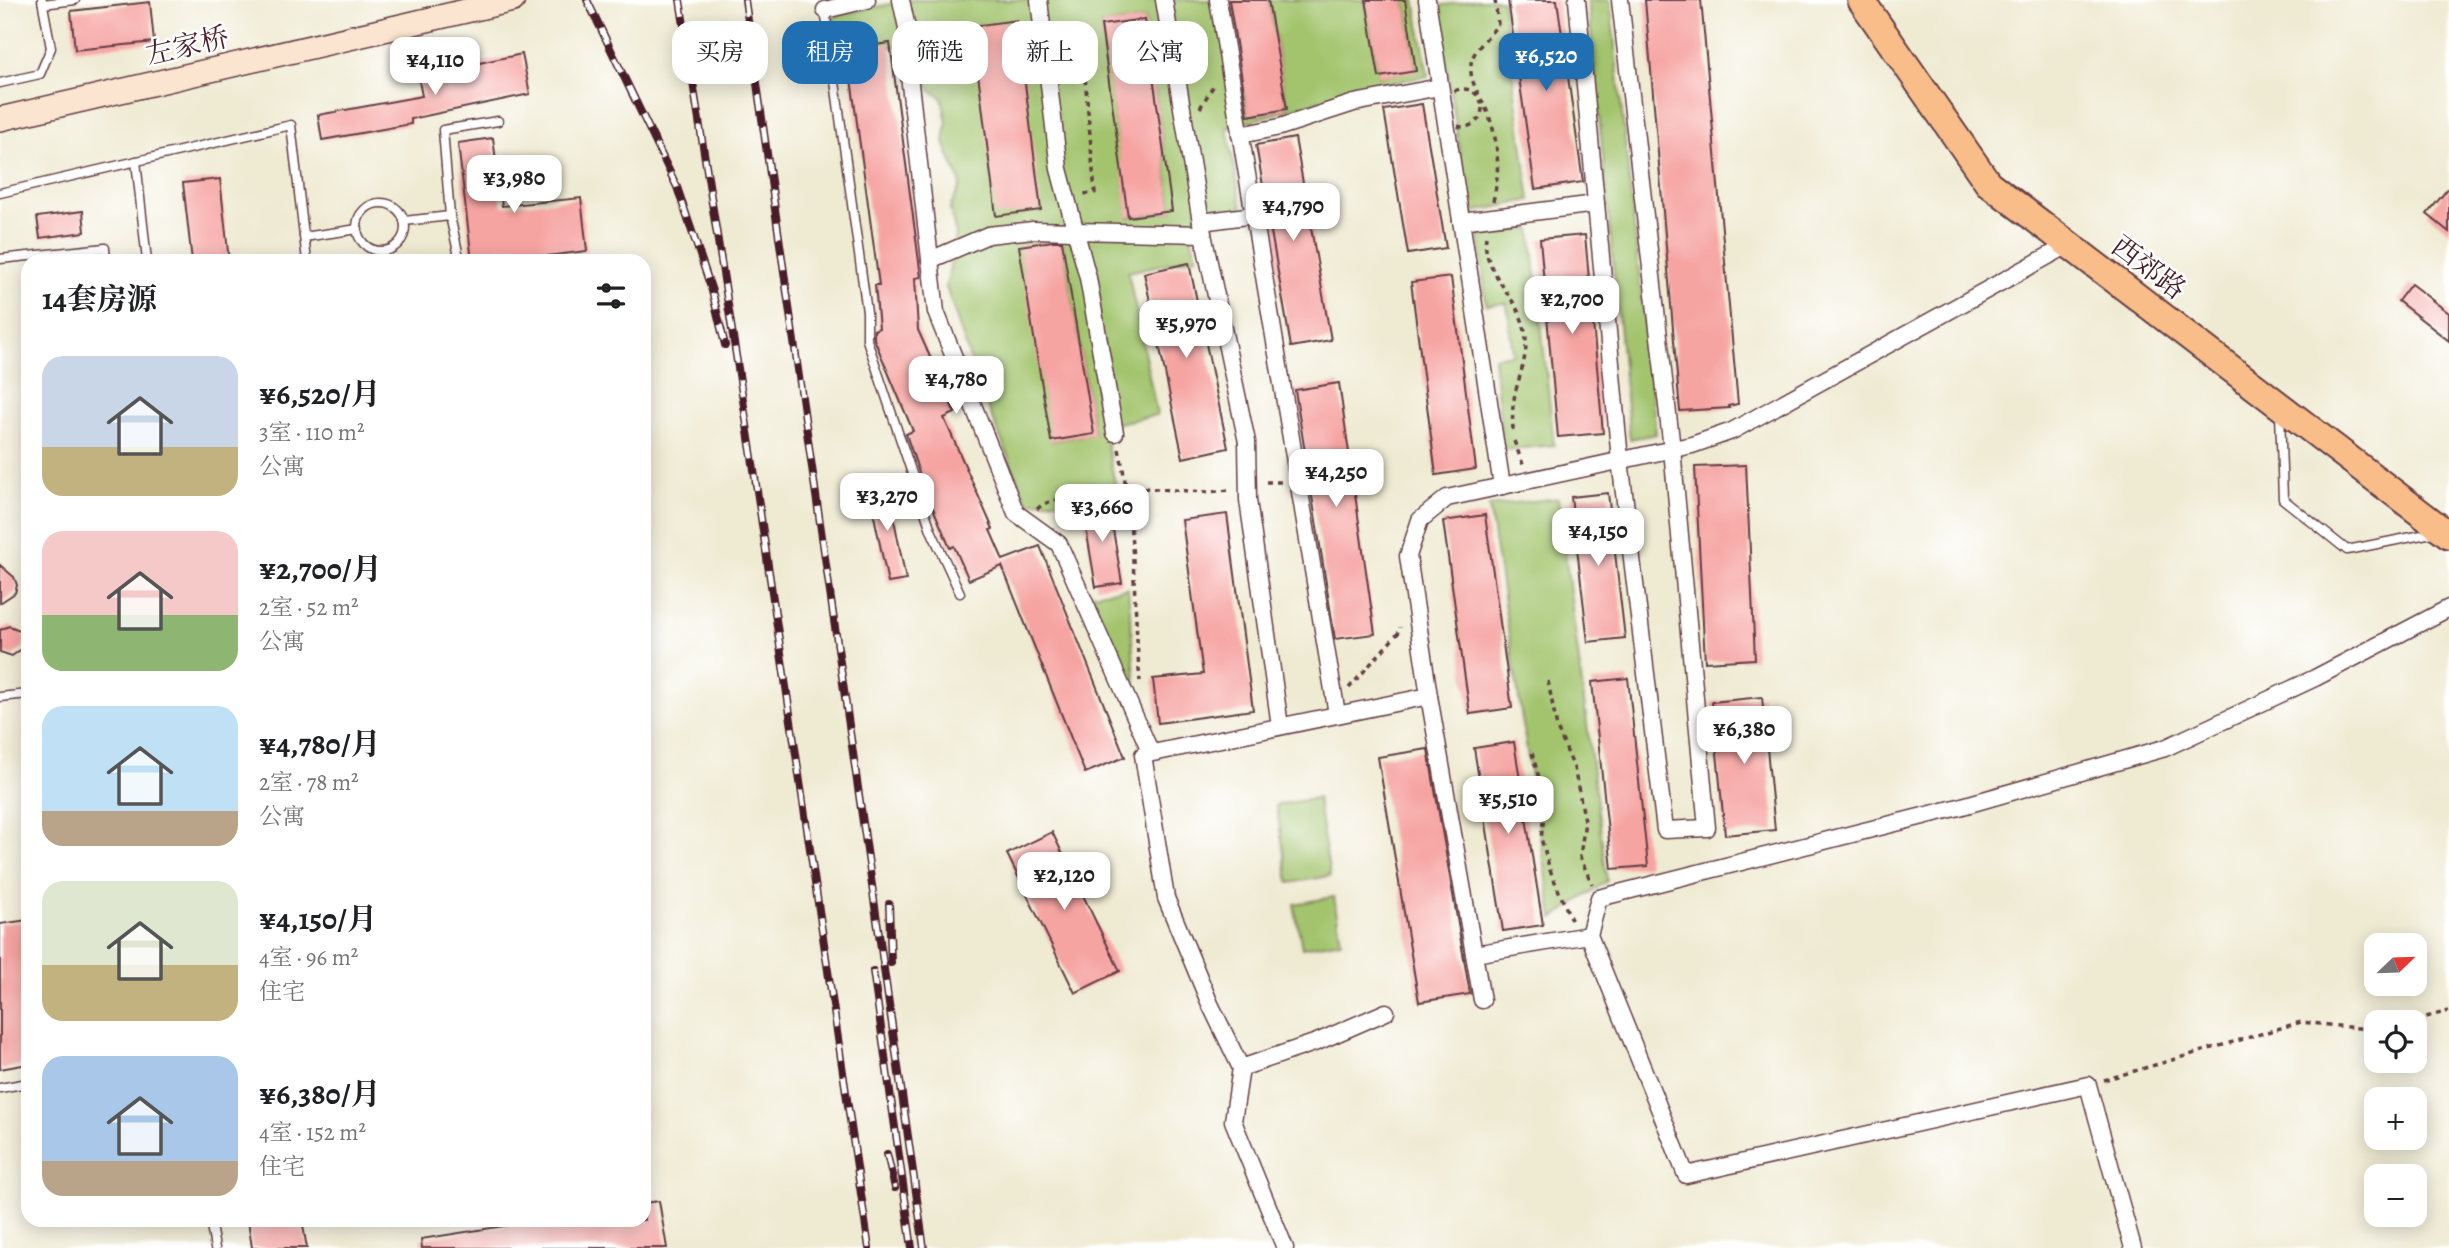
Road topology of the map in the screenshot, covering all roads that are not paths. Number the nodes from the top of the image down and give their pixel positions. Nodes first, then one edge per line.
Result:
1 (75, 0) edge
2 (513, 0) edge
3 (867, 0) edge
4 (901, 0) edge
5 (1039, 0) edge
6 (1164, 0) edge
7 (1218, 0) edge
8 (1427, 0) edge
9 (1577, 0) edge
10 (1620, 0) edge
11 (1861, 0) edge
12 (43, 2) edge
13 (845, 3) edge
14 (825, 10) joint
15 (0, 83) edge
16 (1440, 87) junction
17 (0, 119) edge
18 (498, 121) dead end
19 (1240, 135) junction
20 (136, 161) junction
21 (0, 192) edge
22 (1596, 204) junction
23 (1254, 215) junction
24 (450, 216) junction
25 (404, 221) junction
26 (1461, 221) junction
27 (1202, 228) junction
28 (358, 229) junction
29 (1075, 230) junction
30 (304, 237) junction
31 (2068, 245) junction
32 (47, 254) edge
33 (105, 254) edge
34 (146, 254) edge
35 (306, 254) edge
36 (458, 254) edge
37 (21, 257) edge
38 (0, 259) edge
39 (930, 260) junction
40 (2280, 406) junction
41 (1115, 433) dead end
42 (1672, 449) junction
43 (1620, 460) junction
44 (1502, 486) junction
45 (2446, 533) edge
46 (960, 593) dead end
47 (2449, 608) edge
48 (21, 695) edge
49 (1429, 696) junction
50 (0, 697) edge
51 (1337, 714) junction
52 (1280, 726) junction
53 (1151, 753) junction
54 (1583, 936) junction
55 (1474, 954) junction
56 (1482, 1000) dead end
57 (1386, 1012) dead end
58 (1241, 1068) junction
59 (21, 1084) edge
60 (0, 1088) edge
61 (212, 1227) edge
62 (215, 1248) edge
63 (1285, 1248) edge
64 (2133, 1248) edge

1 - 12 lane
2 - 17 main road, 左家桥
3 - 13 street
4 - 39 street
5 - 29 street
6 - 27 street
7 - 19 street
8 - 16 street
9 - 22 street
10 - 42 street
11 - 31 main road, 西郊路
12 - 15 lane
13 - 14 street
14 - 46 lane
16 - 19 street
16 - 26 street
18 - 24 lane
19 - 23 street
20 - 21 lane
20 - 30 lane
20 - 34 lane
22 - 26 street
22 - 43 street
23 - 27 street
23 - 51 street
24 - 25 lane
24 - 36 lane
25 - 28 lane
25 - 28 lane
26 - 44 street
27 - 29 street
27 - 52 street
28 - 30 lane
29 - 39 street
29 - 41 street
30 - 35 lane
31 - 40 main road, 西郊路
31 - 42 street
32 - 33 lane
37 - 38 lane
39 - 53 street
40 - 45 main road, 西郊路
40 - 45 lane
42 - 43 street
42 - 43 street
43 - 44 street
44 - 49 street
47 - 54 street
48 - 50 lane
49 - 51 street
49 - 55 street
51 - 52 street
52 - 53 street
53 - 58 street
54 - 55 street
54 - 64 street
55 - 56 street
57 - 58 street
58 - 63 street
59 - 60 lane
61 - 62 lane

